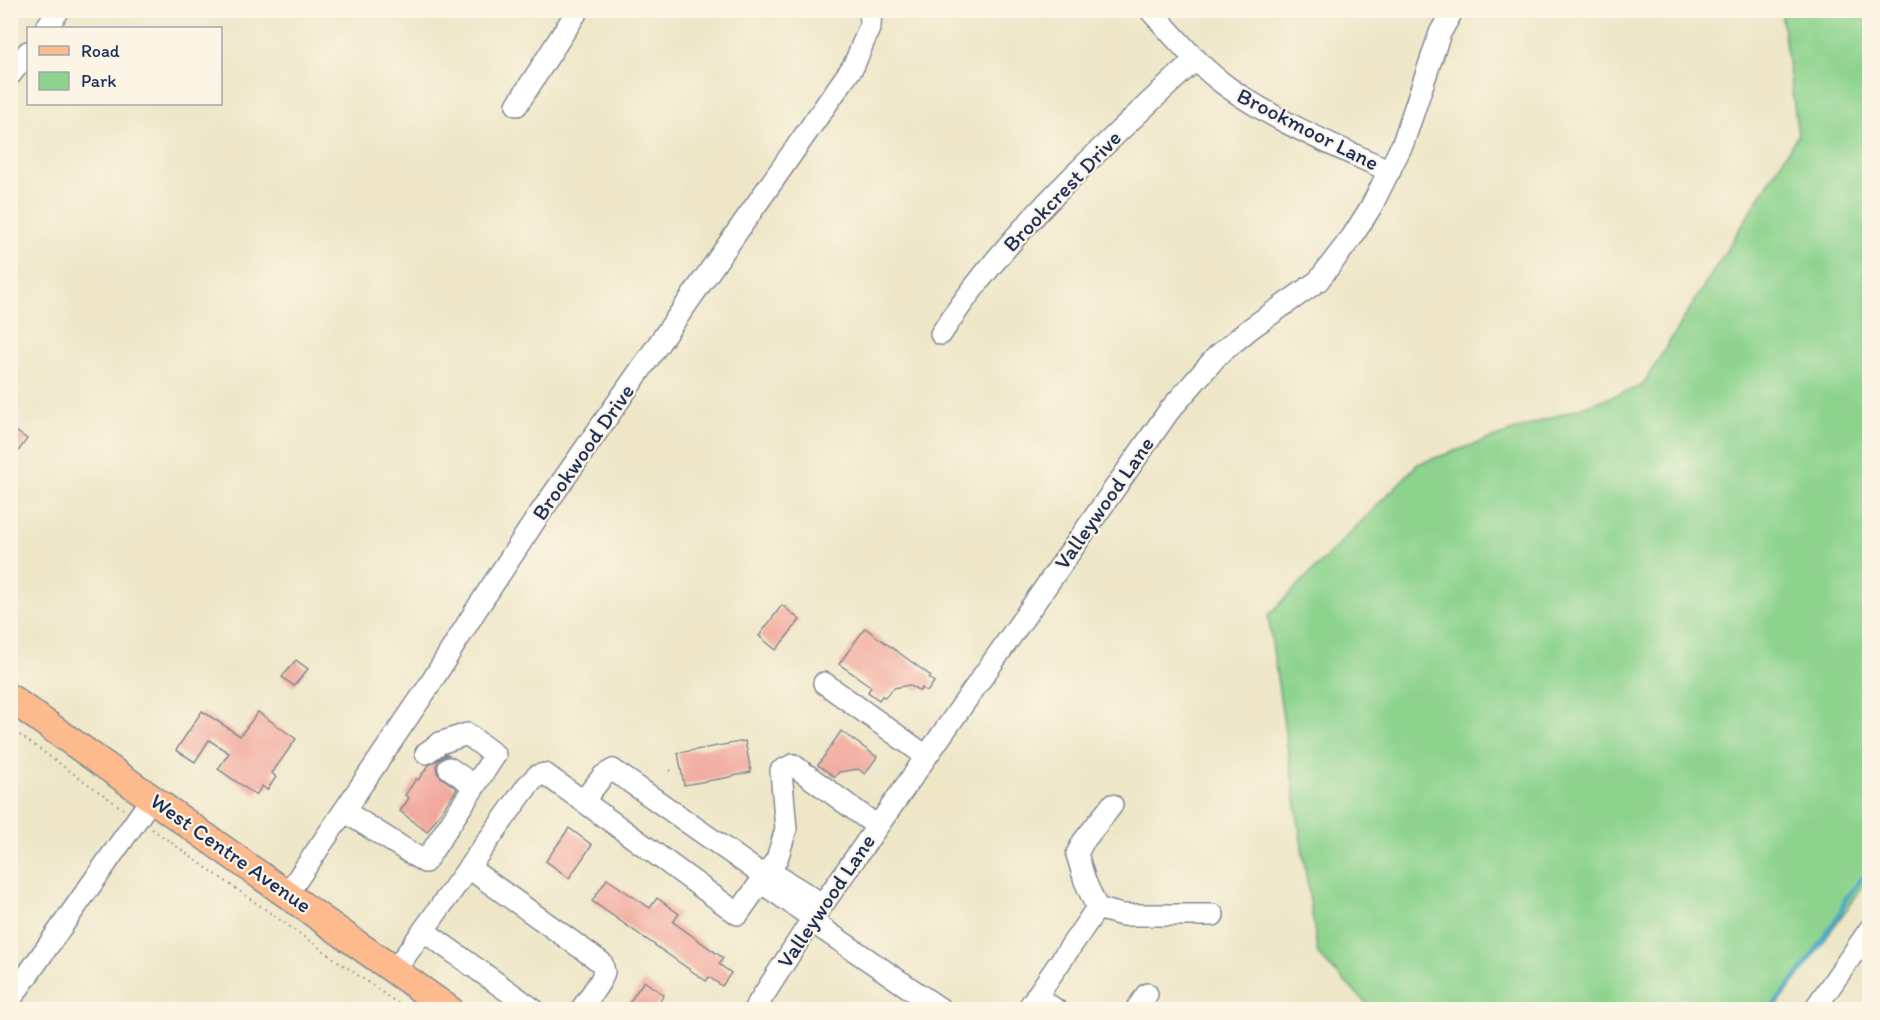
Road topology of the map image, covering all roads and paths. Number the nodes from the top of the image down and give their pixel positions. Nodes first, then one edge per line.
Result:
1 (59, 10) edge
2 (578, 10) edge
3 (871, 10) edge
4 (1150, 10) edge
5 (1453, 10) edge
6 (47, 27) edge
7 (27, 53) edge
8 (1196, 59) junction
9 (10, 75) edge
10 (517, 105) dead end
11 (1390, 171) junction
12 (941, 334) dead end
13 (824, 683) dead end
14 (10, 698) edge
15 (10, 728) edge
16 (396, 734) junction
17 (926, 756) junction
18 (436, 760) junction
19 (475, 786) junction
20 (583, 801) junction
21 (1112, 805) dead end
22 (145, 808) junction
23 (344, 811) junction
24 (877, 826) junction
25 (469, 868) junction
26 (765, 876) junction
27 (288, 893) junction
28 (1097, 908) junction
29 (815, 914) junction
30 (1213, 915) dead end
31 (1869, 929) edge
32 (424, 931) junction
33 (395, 970) junction
34 (10, 1000) edge
35 (1031, 1003) edge
36 (407, 1010) edge
37 (450, 1010) edge
38 (534, 1010) edge
39 (581, 1010) edge
40 (754, 1010) edge
41 (942, 1010) edge
42 (1056, 1010) edge
43 (1814, 1010) edge

1 - 6 street
2 - 10 street
3 - 16 street, Brookwood Drive
4 - 8 street, Brookmoor Lane
5 - 11 street, Valleywood Lane
7 - 9 street
8 - 11 street, Brookmoor Lane
8 - 12 street, Brookcrest Drive
11 - 17 street, Valleywood Lane
13 - 17 street
14 - 22 main road, West Centre Avenue
15 - 22 path
16 - 18 street
16 - 23 street, Brookwood Drive
17 - 24 street, Valleywood Lane
18 - 19 street
18 - 19 street
19 - 23 street
20 - 25 street
20 - 26 street
20 - 26 street
21 - 28 street
22 - 27 main road, West Centre Avenue
22 - 34 street
22 - 36 path
23 - 27 street, Brookwood Drive
24 - 26 street
24 - 29 street, Valleywood Lane
25 - 32 street
25 - 39 street
26 - 29 street
27 - 33 main road, West Centre Avenue
28 - 30 street
28 - 35 street
29 - 40 street, Valleywood Lane
29 - 41 street
31 - 43 street
32 - 33 street
32 - 38 street
33 - 37 main road, West Centre Avenue
35 - 42 street

